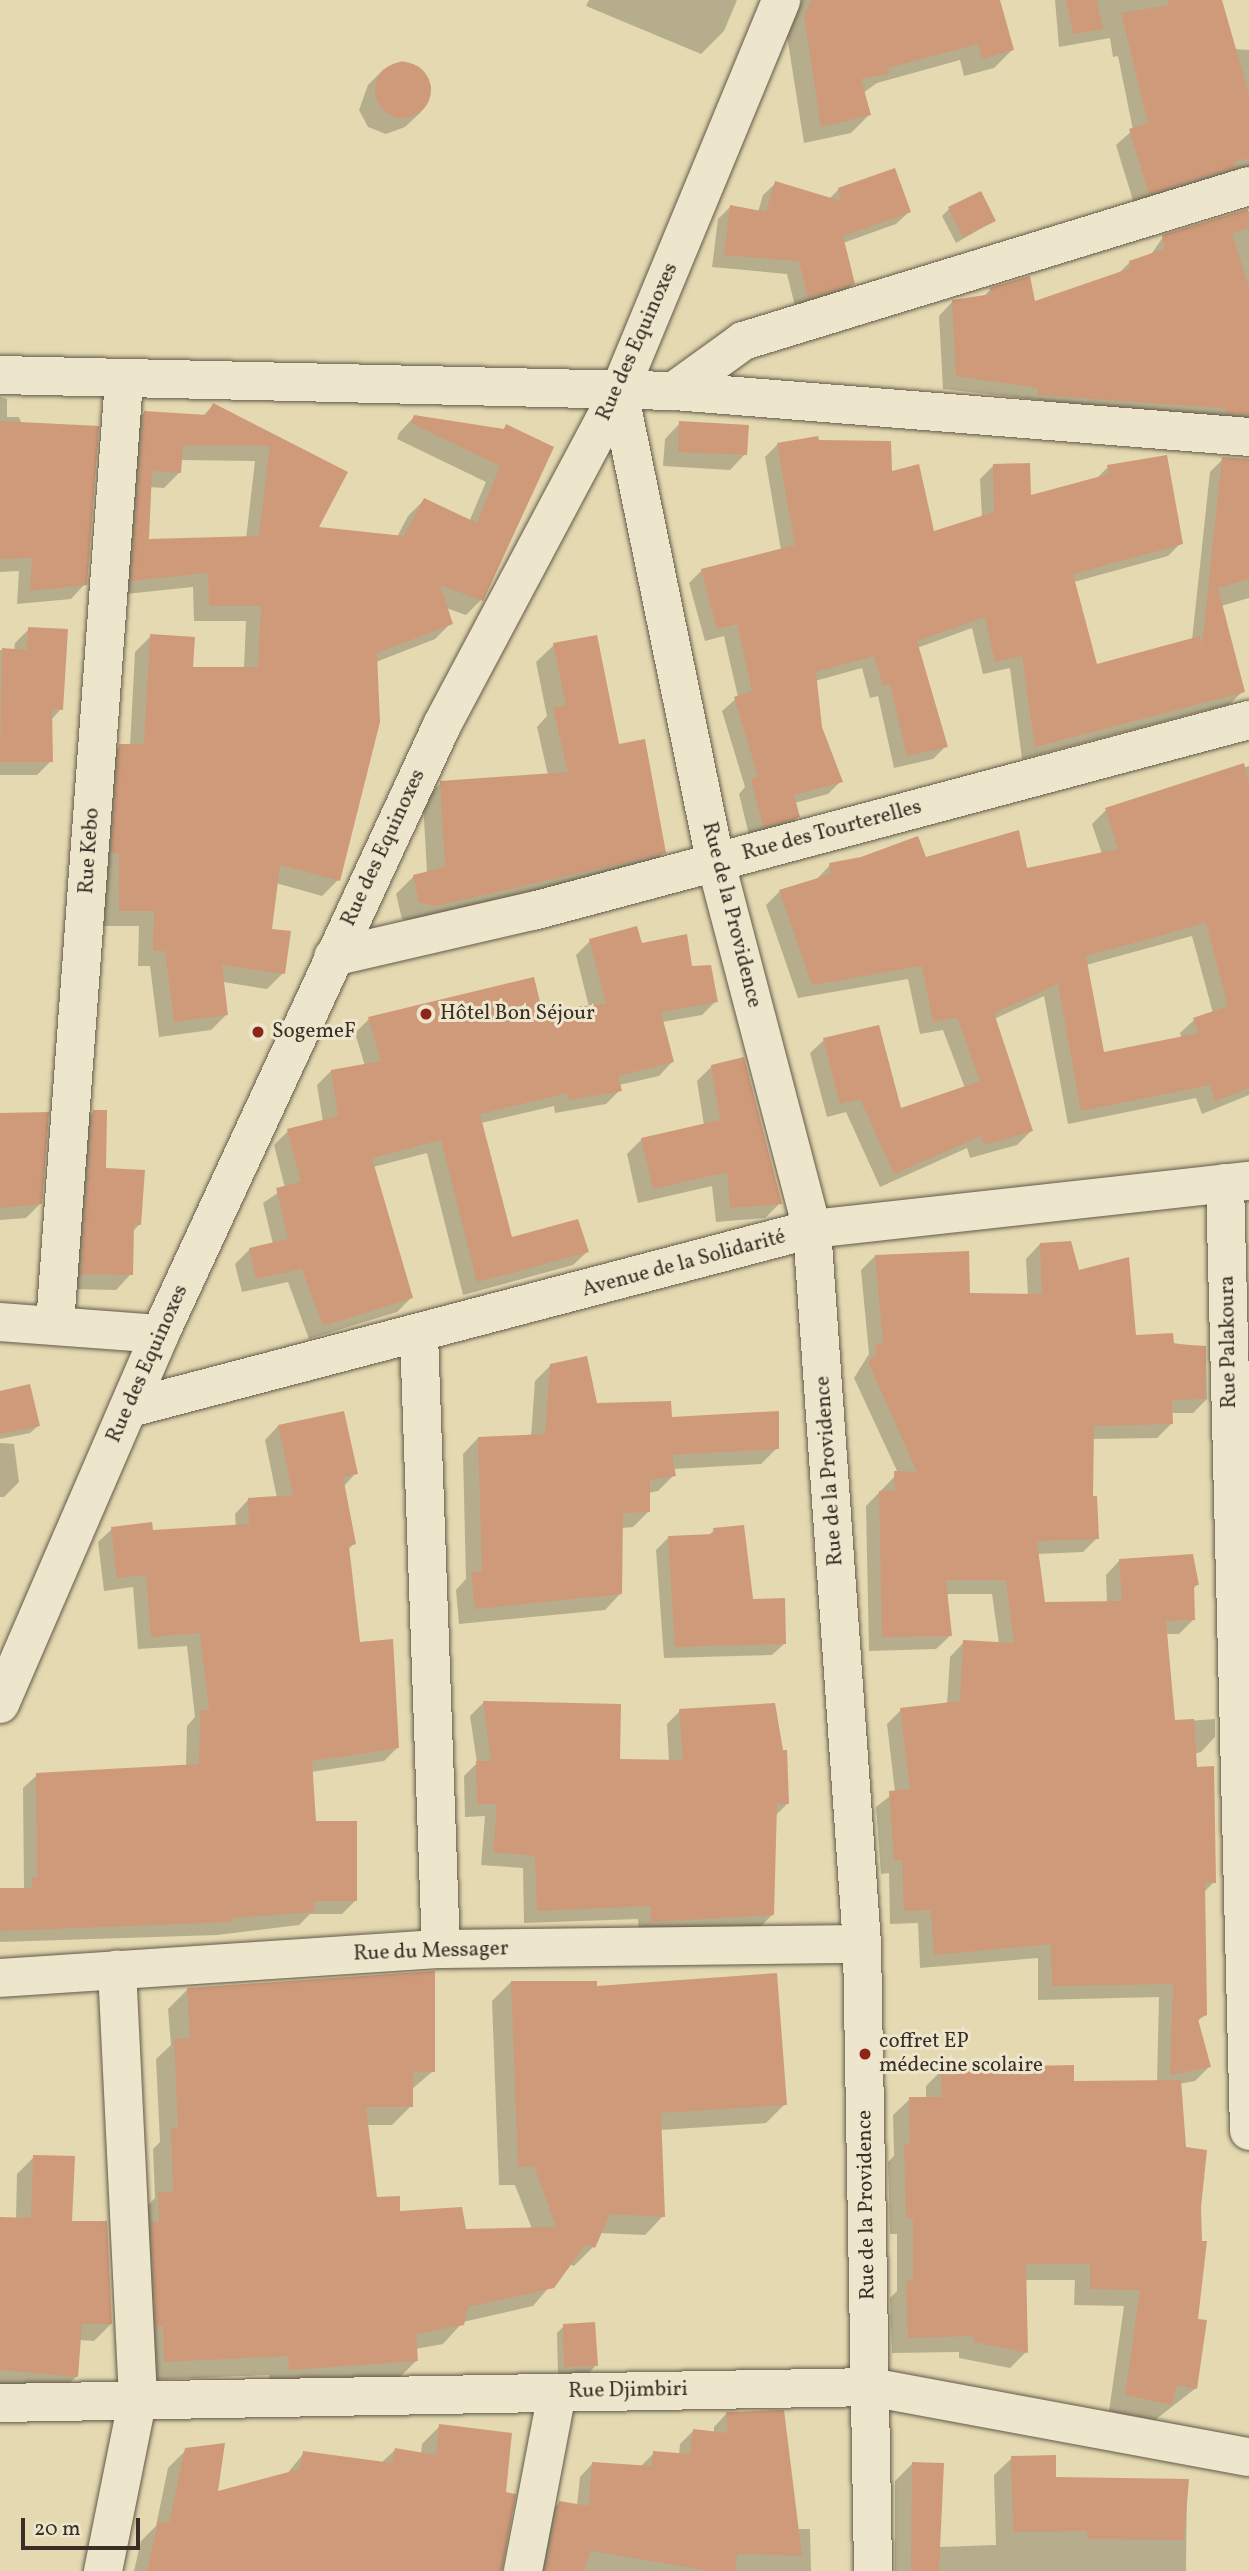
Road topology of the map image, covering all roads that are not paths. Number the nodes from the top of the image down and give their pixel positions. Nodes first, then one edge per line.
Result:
1 (781, 0) edge
2 (1249, 186) edge
3 (0, 375) edge
4 (124, 379) junction
5 (674, 391) junction
6 (620, 392) junction
7 (1249, 437) edge
8 (1249, 720) edge
9 (716, 863) junction
10 (332, 957) junction
11 (1237, 1182) edge
12 (812, 1229) junction
13 (0, 1322) edge
14 (55, 1324) junction
15 (160, 1334) junction
16 (419, 1335) junction
17 (130, 1408) junction
18 (0, 1704) edge
19 (862, 1944) junction
20 (441, 1949) junction
21 (117, 1970) junction
22 (0, 1978) edge
23 (1249, 2131) edge
24 (870, 2387) junction
25 (557, 2393) junction
26 (138, 2398) junction
27 (0, 2403) edge
28 (1249, 2457) edge
29 (103, 2571) edge
30 (523, 2571) edge
31 (873, 2571) edge

1 - 6 street, Rue des Equinoxes
2 - 5 street
3 - 4 street
4 - 6 street
4 - 14 street, Rue Kebo
5 - 6 street
5 - 7 street
6 - 9 street, Rue de la Providence
6 - 10 street, Rue des Equinoxes
8 - 9 street, Rue des Tourterelles
9 - 10 street, Rue des Tourterelles
9 - 12 street, Rue de la Providence
10 - 15 street, Rue des Equinoxes
11 - 12 street, Avenue de la Solidarité
11 - 23 street, Rue Palakoura
12 - 16 street, Avenue de la Solidarité
12 - 19 street, Rue de la Providence
13 - 14 street
14 - 15 street
15 - 17 street, Rue des Equinoxes
16 - 17 street, Avenue de la Solidarité
16 - 20 street
17 - 18 street, Rue des Equinoxes
19 - 20 street, Rue du Messager
19 - 24 street, Rue de la Providence
20 - 21 street, Rue du Messager
21 - 22 street, Rue du Messager
21 - 26 street
24 - 25 street, Rue Djimbiri
24 - 28 street, Rue Djimbiri
24 - 31 street, Rue de la Providence
25 - 26 street, Rue Djimbiri
25 - 30 street
26 - 27 street, Rue Djimbiri
26 - 29 street

